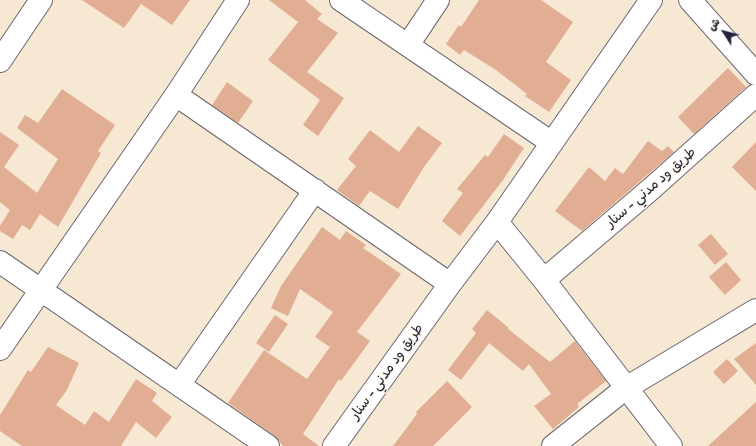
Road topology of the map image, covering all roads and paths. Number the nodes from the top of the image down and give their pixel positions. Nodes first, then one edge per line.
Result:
1 (41, 0) edge
2 (238, 0) edge
3 (341, 0) edge
4 (438, 0) edge
5 (652, 0) edge
6 (690, 0) edge
7 (408, 46) junction
8 (0, 61) edge
9 (756, 74) edge
10 (176, 95) junction
11 (756, 95) edge
12 (552, 142) junction
13 (315, 190) junction
14 (497, 222) junction
15 (0, 262) edge
16 (544, 280) junction
17 (450, 284) junction
18 (40, 291) junction
19 (756, 310) edge
20 (0, 349) edge
21 (178, 385) junction
22 (626, 388) junction
23 (268, 446) edge
24 (334, 446) edge
25 (553, 446) edge
26 (671, 446) edge

1 - 8 street
2 - 10 street
3 - 7 street
4 - 7 street
5 - 12 street, طريق ود مدني - سنار
6 - 9 street
7 - 12 street
10 - 13 street
10 - 18 street
11 - 16 street, طريق ود مدني - سنار
12 - 14 street, طريق ود مدني - سنار
13 - 17 street
13 - 21 street
14 - 16 street
14 - 17 street, طريق ود مدني - سنار
15 - 18 street
16 - 22 street
17 - 24 street, طريق ود مدني - سنار
18 - 20 street
18 - 21 street
19 - 22 street
21 - 23 street
22 - 25 street
22 - 26 street

